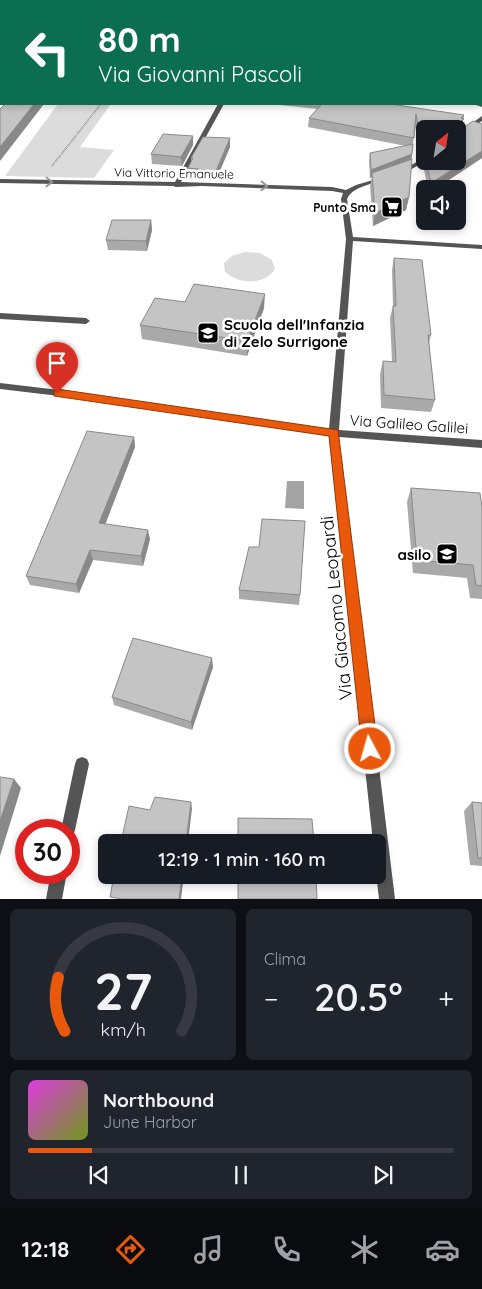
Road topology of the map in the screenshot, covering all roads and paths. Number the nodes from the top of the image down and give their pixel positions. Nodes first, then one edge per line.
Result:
1 (100, 105) edge
2 (220, 105) edge
3 (480, 119) edge
4 (466, 129) edge
5 (416, 164) edge
6 (0, 181) edge
7 (42, 182) junction
8 (176, 185) junction
9 (347, 192) junction
10 (350, 239) junction
11 (482, 247) edge
12 (0, 316) edge
13 (86, 321) dead end
14 (0, 386) edge
15 (334, 433) junction
16 (482, 444) edge
17 (82, 764) dead end
18 (70, 819) edge
19 (57, 884) edge
20 (54, 899) edge
21 (387, 899) edge

1 - 7 path
2 - 8 street
3 - 4 street
5 - 9 street
6 - 7 street, Via Vittorio Emanuele
7 -> 8 street, Via Vittorio Emanuele
8 -> 9 street, Via Vittorio Emanuele
9 - 10 street, Via Giacomo Leopardi
10 - 11 street
10 - 15 street, Via Giacomo Leopardi
12 - 13 street
14 - 15 street, Via Galileo Galilei
15 - 16 street, Via Galileo Galilei
15 - 21 street, Via Giacomo Leopardi
17 - 18 street
19 - 20 street

